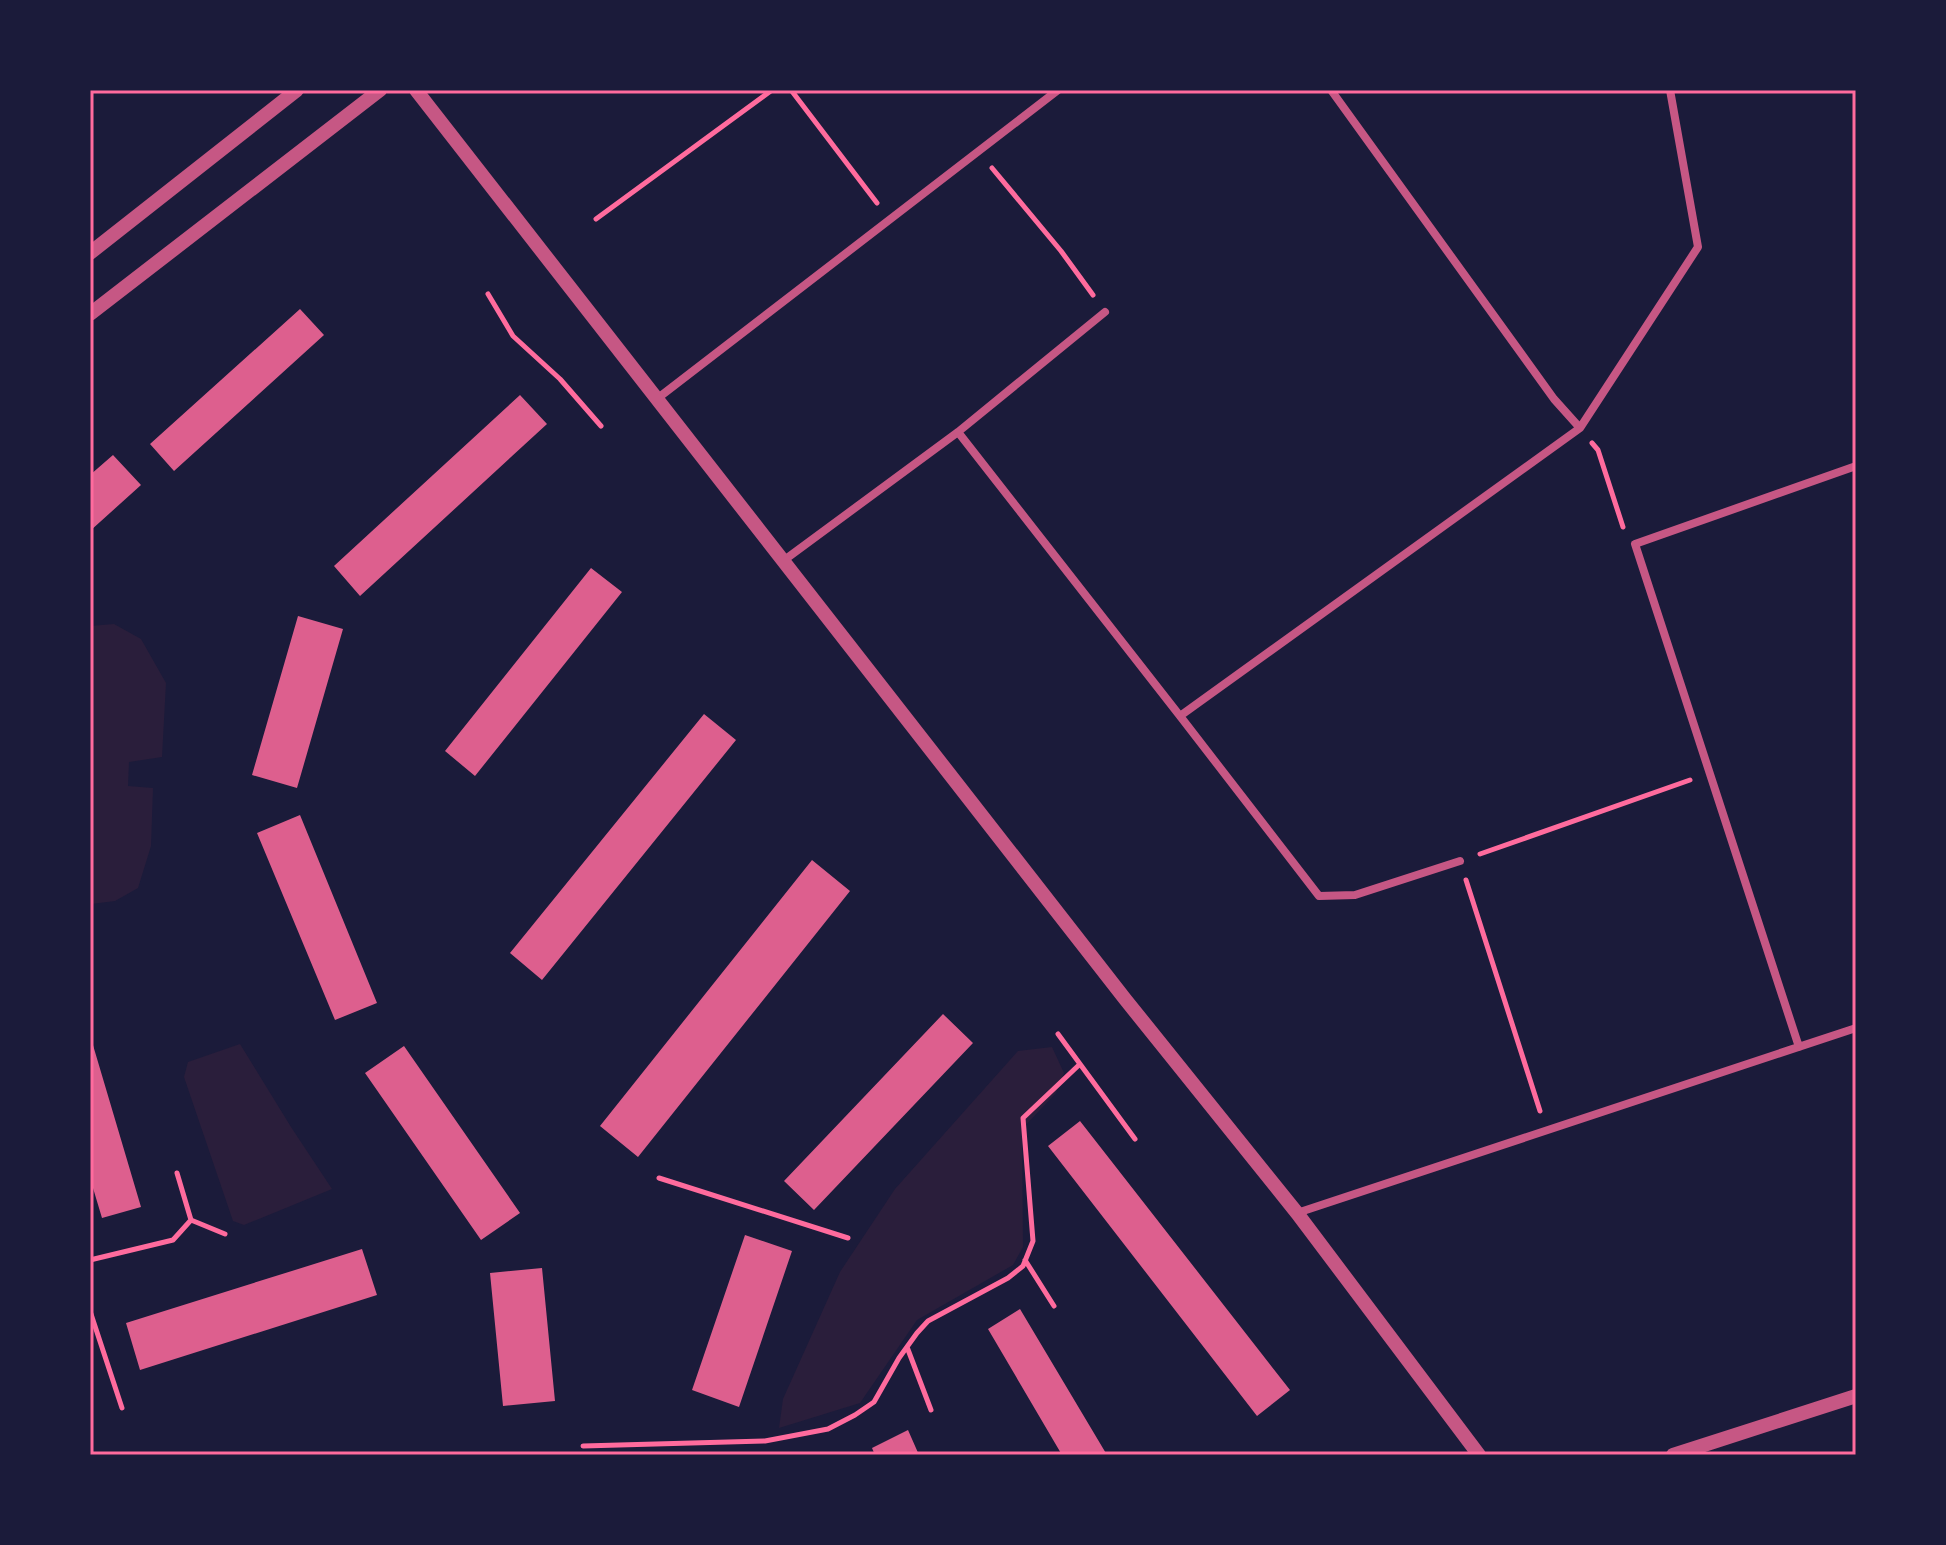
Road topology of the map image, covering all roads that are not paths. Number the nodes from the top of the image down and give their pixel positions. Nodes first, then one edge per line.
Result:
1 (297, 90) edge
2 (380, 90) edge
3 (416, 90) edge
4 (1058, 90) edge
5 (1331, 90) edge
6 (1670, 90) edge
7 (90, 253) edge
8 (1105, 312) road end
9 (90, 314) edge
10 (658, 398) junction
11 (1580, 428) junction
12 (958, 432) junction
13 (1856, 466) edge
14 (783, 561) junction
15 (1180, 716) junction
16 (1460, 861) road end
17 (1856, 1028) edge
18 (1799, 1047) junction
19 (1297, 1213) junction
20 (1856, 1396) edge
21 (1479, 1455) edge
22 (1673, 1455) edge

1 - 7 street
2 - 9 street
3 - 10 street
4 - 10 street
5 - 11 street
6 - 11 street
8 - 12 street
10 - 14 street
11 - 15 street
12 - 14 street
12 - 15 street
13 - 18 street
14 - 19 street
15 - 16 street
17 - 18 street
18 - 19 street
19 - 21 street
20 - 22 street

